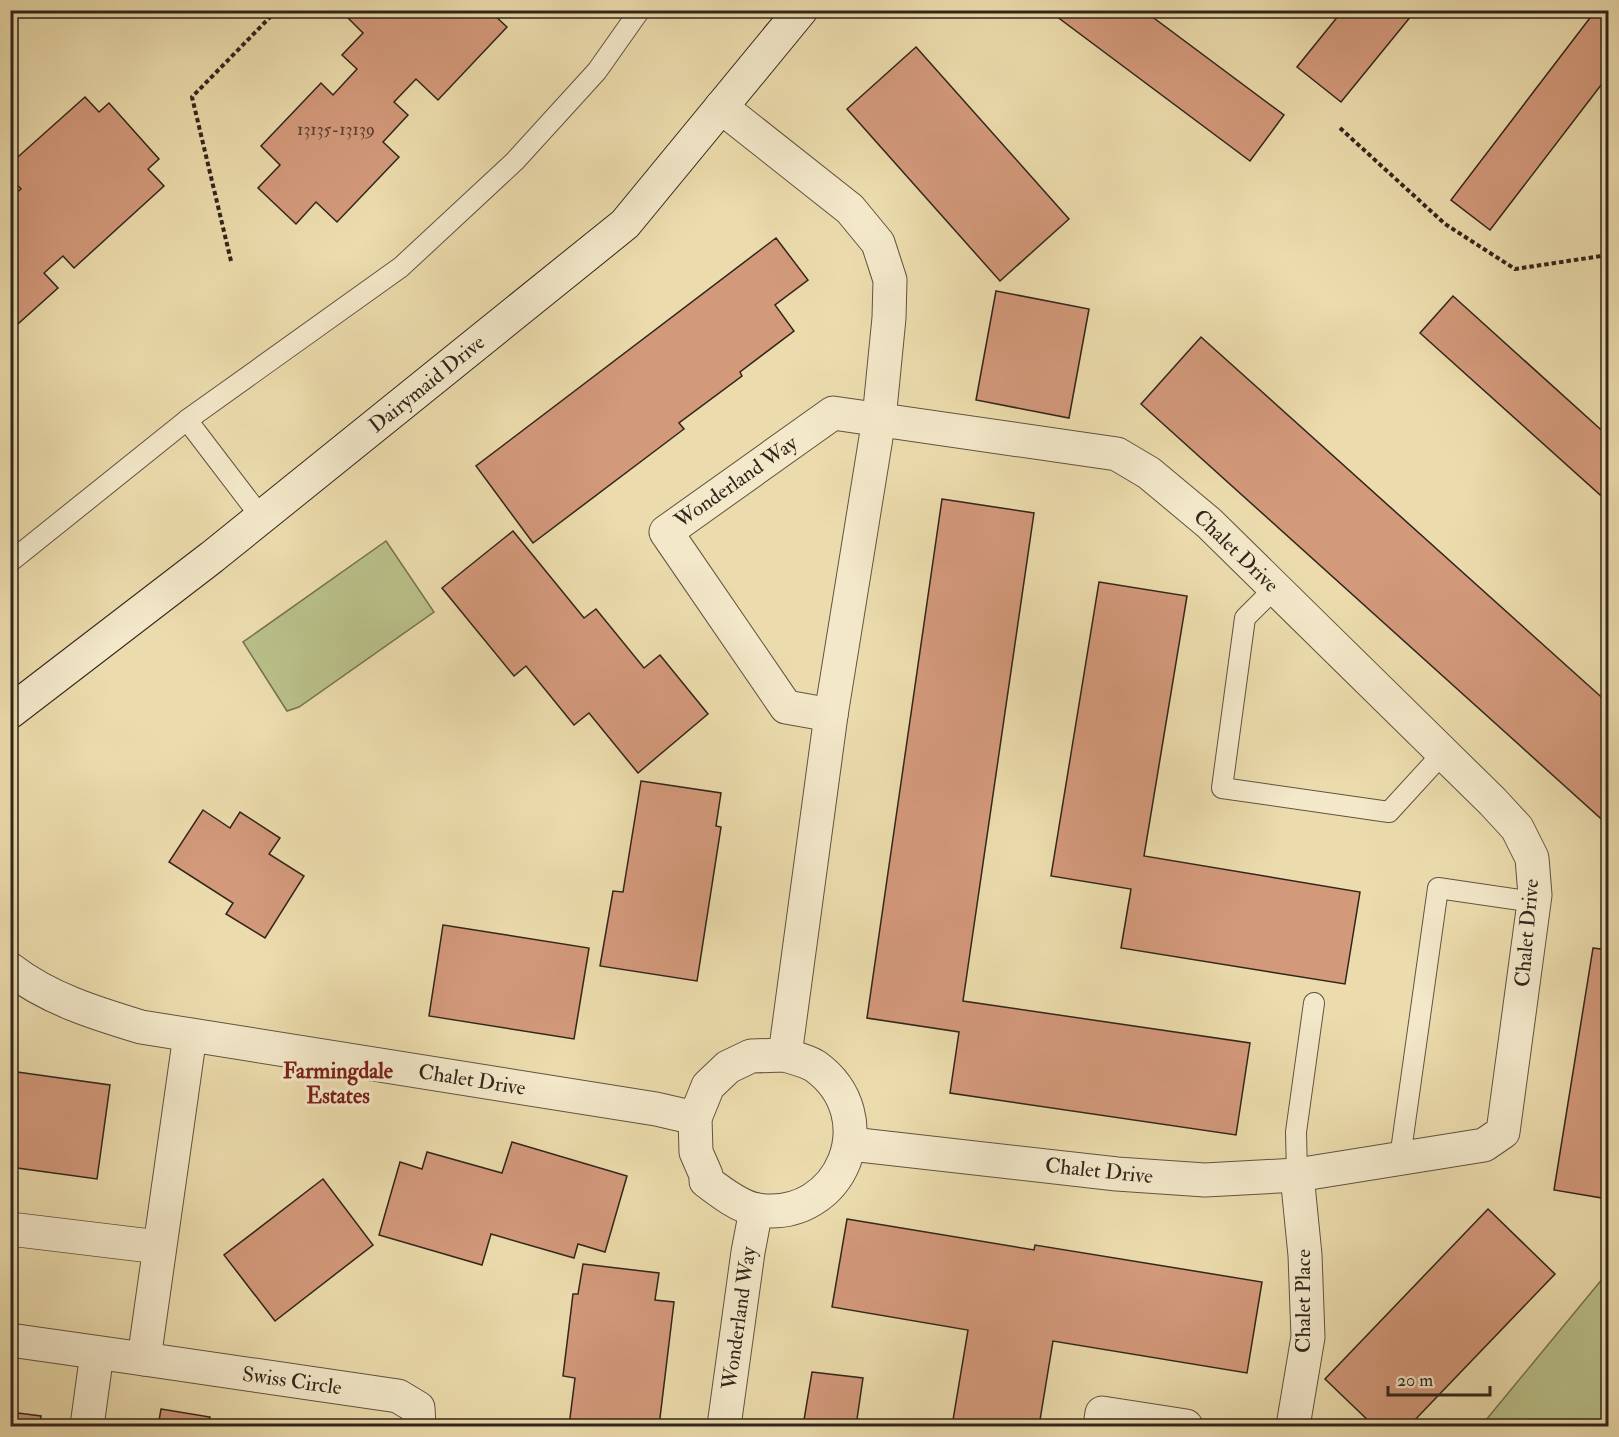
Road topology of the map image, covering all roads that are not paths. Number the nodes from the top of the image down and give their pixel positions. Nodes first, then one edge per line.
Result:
1 (640, 10) edge
2 (801, 10) edge
3 (721, 107) junction
4 (879, 419) junction
5 (187, 420) junction
6 (261, 517) junction
7 (10, 562) edge
8 (1275, 588) junction
9 (10, 712) edge
10 (831, 715) junction
11 (1443, 753) junction
12 (1533, 902) junction
13 (10, 969) edge
14 (1314, 1003) dead end
15 (189, 1035) junction
16 (785, 1055) junction
17 (695, 1118) junction
18 (851, 1144) junction
19 (1400, 1158) junction
20 (1297, 1175) junction
21 (756, 1210) junction
22 (10, 1229) edge
23 (159, 1247) junction
24 (10, 1340) edge
25 (97, 1353) junction
26 (144, 1359) junction
27 (87, 1426) edge
28 (419, 1426) edge
29 (724, 1426) edge
30 (1100, 1426) edge
31 (1186, 1426) edge
32 (1293, 1426) edge

1 - 5 lane
2 - 3 street, Dairymaid Drive
3 - 4 street
3 - 6 street, Dairymaid Drive
4 - 8 street, Chalet Drive
4 - 10 street
4 - 10 street, Wonderland Way
5 - 6 lane
5 - 7 lane
6 - 9 street, Dairymaid Drive
8 - 11 street, Chalet Drive
8 - 11 lane
10 - 16 street
11 - 12 street, Chalet Drive
12 - 19 street, Chalet Drive
12 - 19 lane
13 - 15 street, Chalet Drive
14 - 20 lane
15 - 17 street, Chalet Drive
15 - 23 street
16 - 17 street
16 - 18 street
17 - 21 street
18 - 20 street, Chalet Drive
18 - 21 street
19 - 20 street, Chalet Drive
20 - 32 street, Chalet Place
21 - 29 street, Wonderland Way
22 - 23 street
23 - 26 street
24 - 25 street, Swiss Circle
25 - 26 street, Swiss Circle
25 - 27 street
26 - 28 street, Swiss Circle
30 - 31 street

